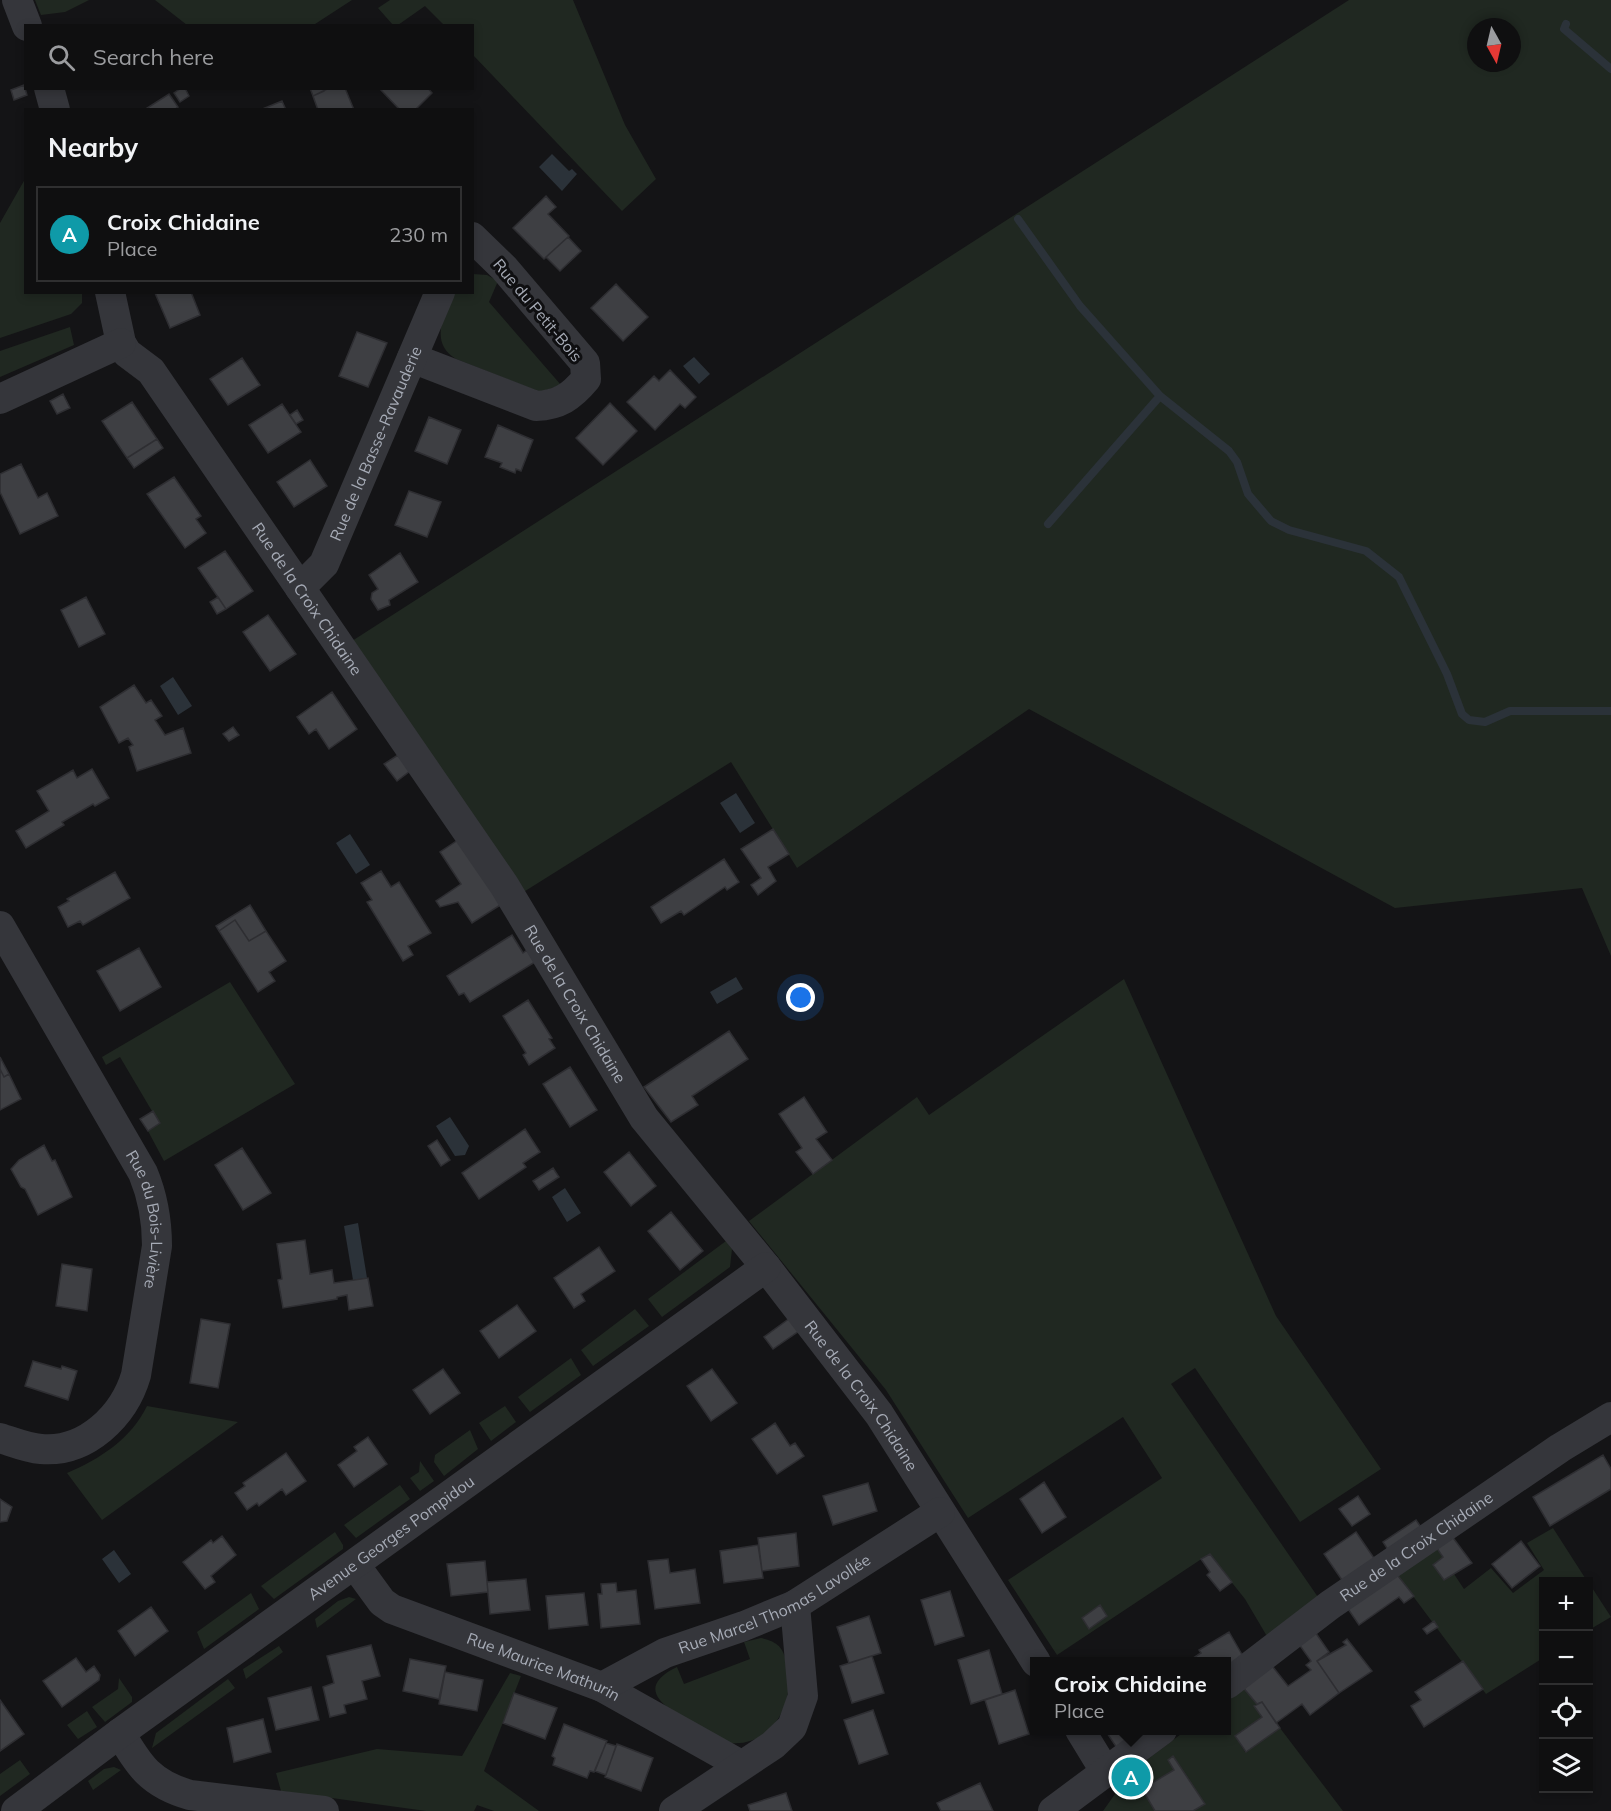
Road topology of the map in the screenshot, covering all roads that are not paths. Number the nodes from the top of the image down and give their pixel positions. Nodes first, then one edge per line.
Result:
1 (17, 0) edge
2 (26, 24) edge
3 (50, 90) edge
4 (54, 108) edge
5 (474, 239) edge
6 (110, 294) edge
7 (439, 294) edge
8 (121, 343) junction
9 (412, 358) junction
10 (0, 399) edge
11 (300, 588) junction
12 (0, 926) edge
13 (766, 1267) junction
14 (1611, 1417) edge
15 (0, 1438) edge
16 (940, 1512) junction
17 (356, 1564) junction
18 (795, 1605) junction
19 (1033, 1657) edge
20 (1231, 1681) edge
21 (602, 1687) junction
22 (120, 1733) junction
23 (1082, 1735) edge
24 (1156, 1735) edge
25 (741, 1766) junction
26 (1105, 1771) junction
27 (16, 1811) edge
28 (324, 1811) edge
29 (674, 1811) edge
30 (1053, 1811) edge

1 - 2 street
3 - 4 street
5 - 9 street, Rue du Petit-Bois
6 - 8 street
7 - 9 street, Rue de la Basse-Ravauderie
8 - 10 street
8 - 11 street, Rue de la Croix Chidaine
9 - 11 street, Rue de la Basse-Ravauderie
11 - 13 street, Rue de la Croix Chidaine
12 - 15 street, Rue du Bois-Livière
13 - 16 street, Rue de la Croix Chidaine
13 - 17 street, Avenue Georges Pompidou
14 - 20 street, Rue de la Croix Chidaine
16 - 18 street, Rue Marcel Thomas Lavollée
16 - 19 street, Rue de la Croix Chidaine
17 - 21 street, Rue Maurice Mathurin
17 - 22 street, Avenue Georges Pompidou
18 - 21 street, Rue Marcel Thomas Lavollée
18 - 25 street
21 - 25 street, Rue Maurice Mathurin
22 - 27 street, Avenue Georges Pompidou
22 - 28 street
23 - 26 street
24 - 26 street
25 - 29 street
26 - 30 street

